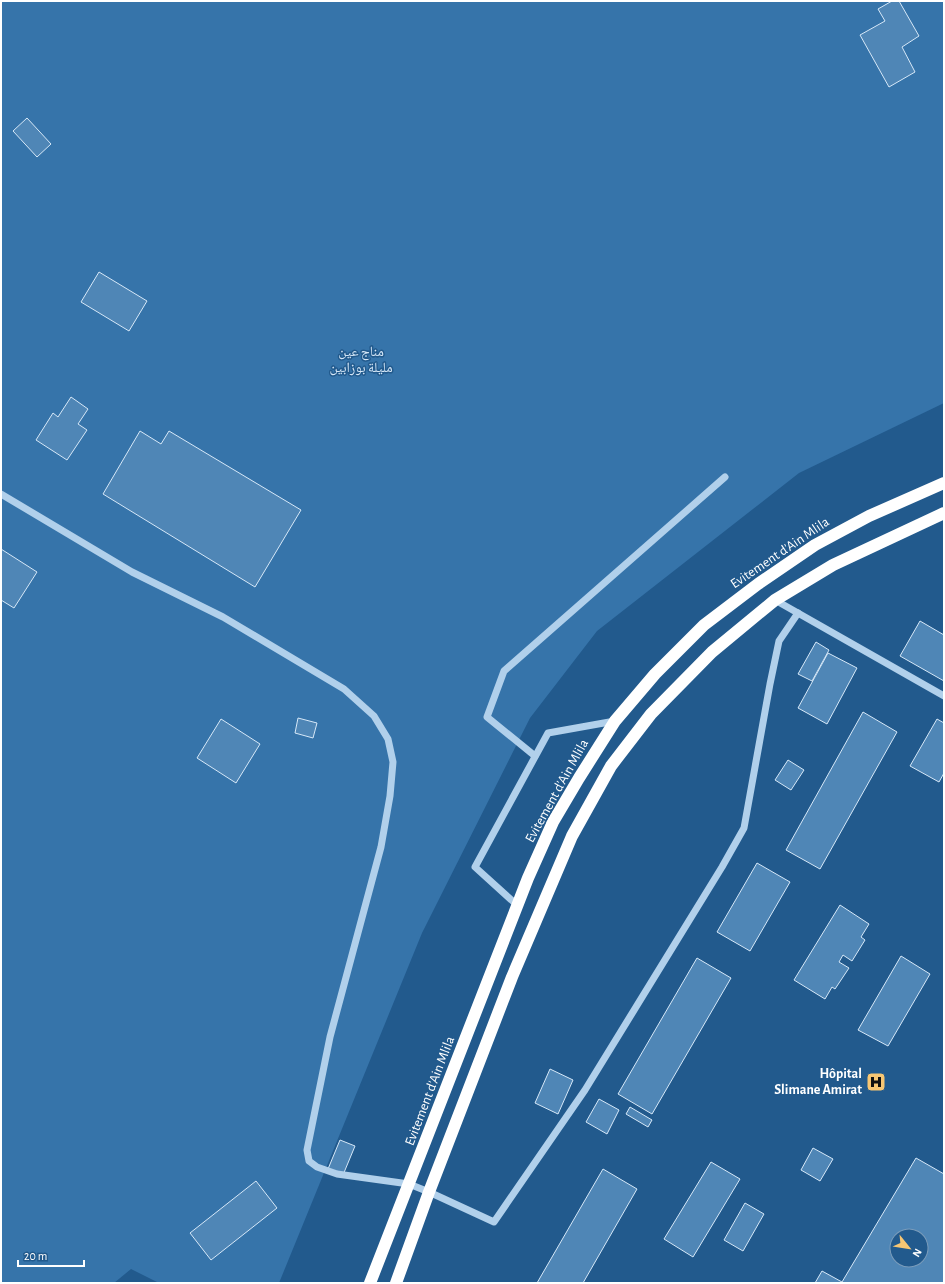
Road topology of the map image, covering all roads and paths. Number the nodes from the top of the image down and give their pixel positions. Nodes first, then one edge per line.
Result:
1 (725, 477) dead end
2 (944, 483) edge
3 (1, 494) edge
4 (944, 513) edge
5 (775, 600) junction
6 (798, 613) junction
7 (944, 696) edge
8 (616, 721) junction
9 (535, 756) junction
10 (517, 905) junction
11 (409, 1184) junction
12 (429, 1192) junction
13 (370, 1283) edge
14 (396, 1283) edge

1 - 9 street
2 - 8 highway, Evitement d'Ain Mlila
3 - 11 street
4 - 5 highway
5 - 6 street
5 - 12 highway
6 - 7 street
6 - 12 street
8 - 9 street
8 - 10 highway, Evitement d'Ain Mlila
9 - 10 street
10 - 11 highway, Evitement d'Ain Mlila
11 - 12 street
11 - 13 highway, Evitement d'Ain Mlila
12 - 14 highway

